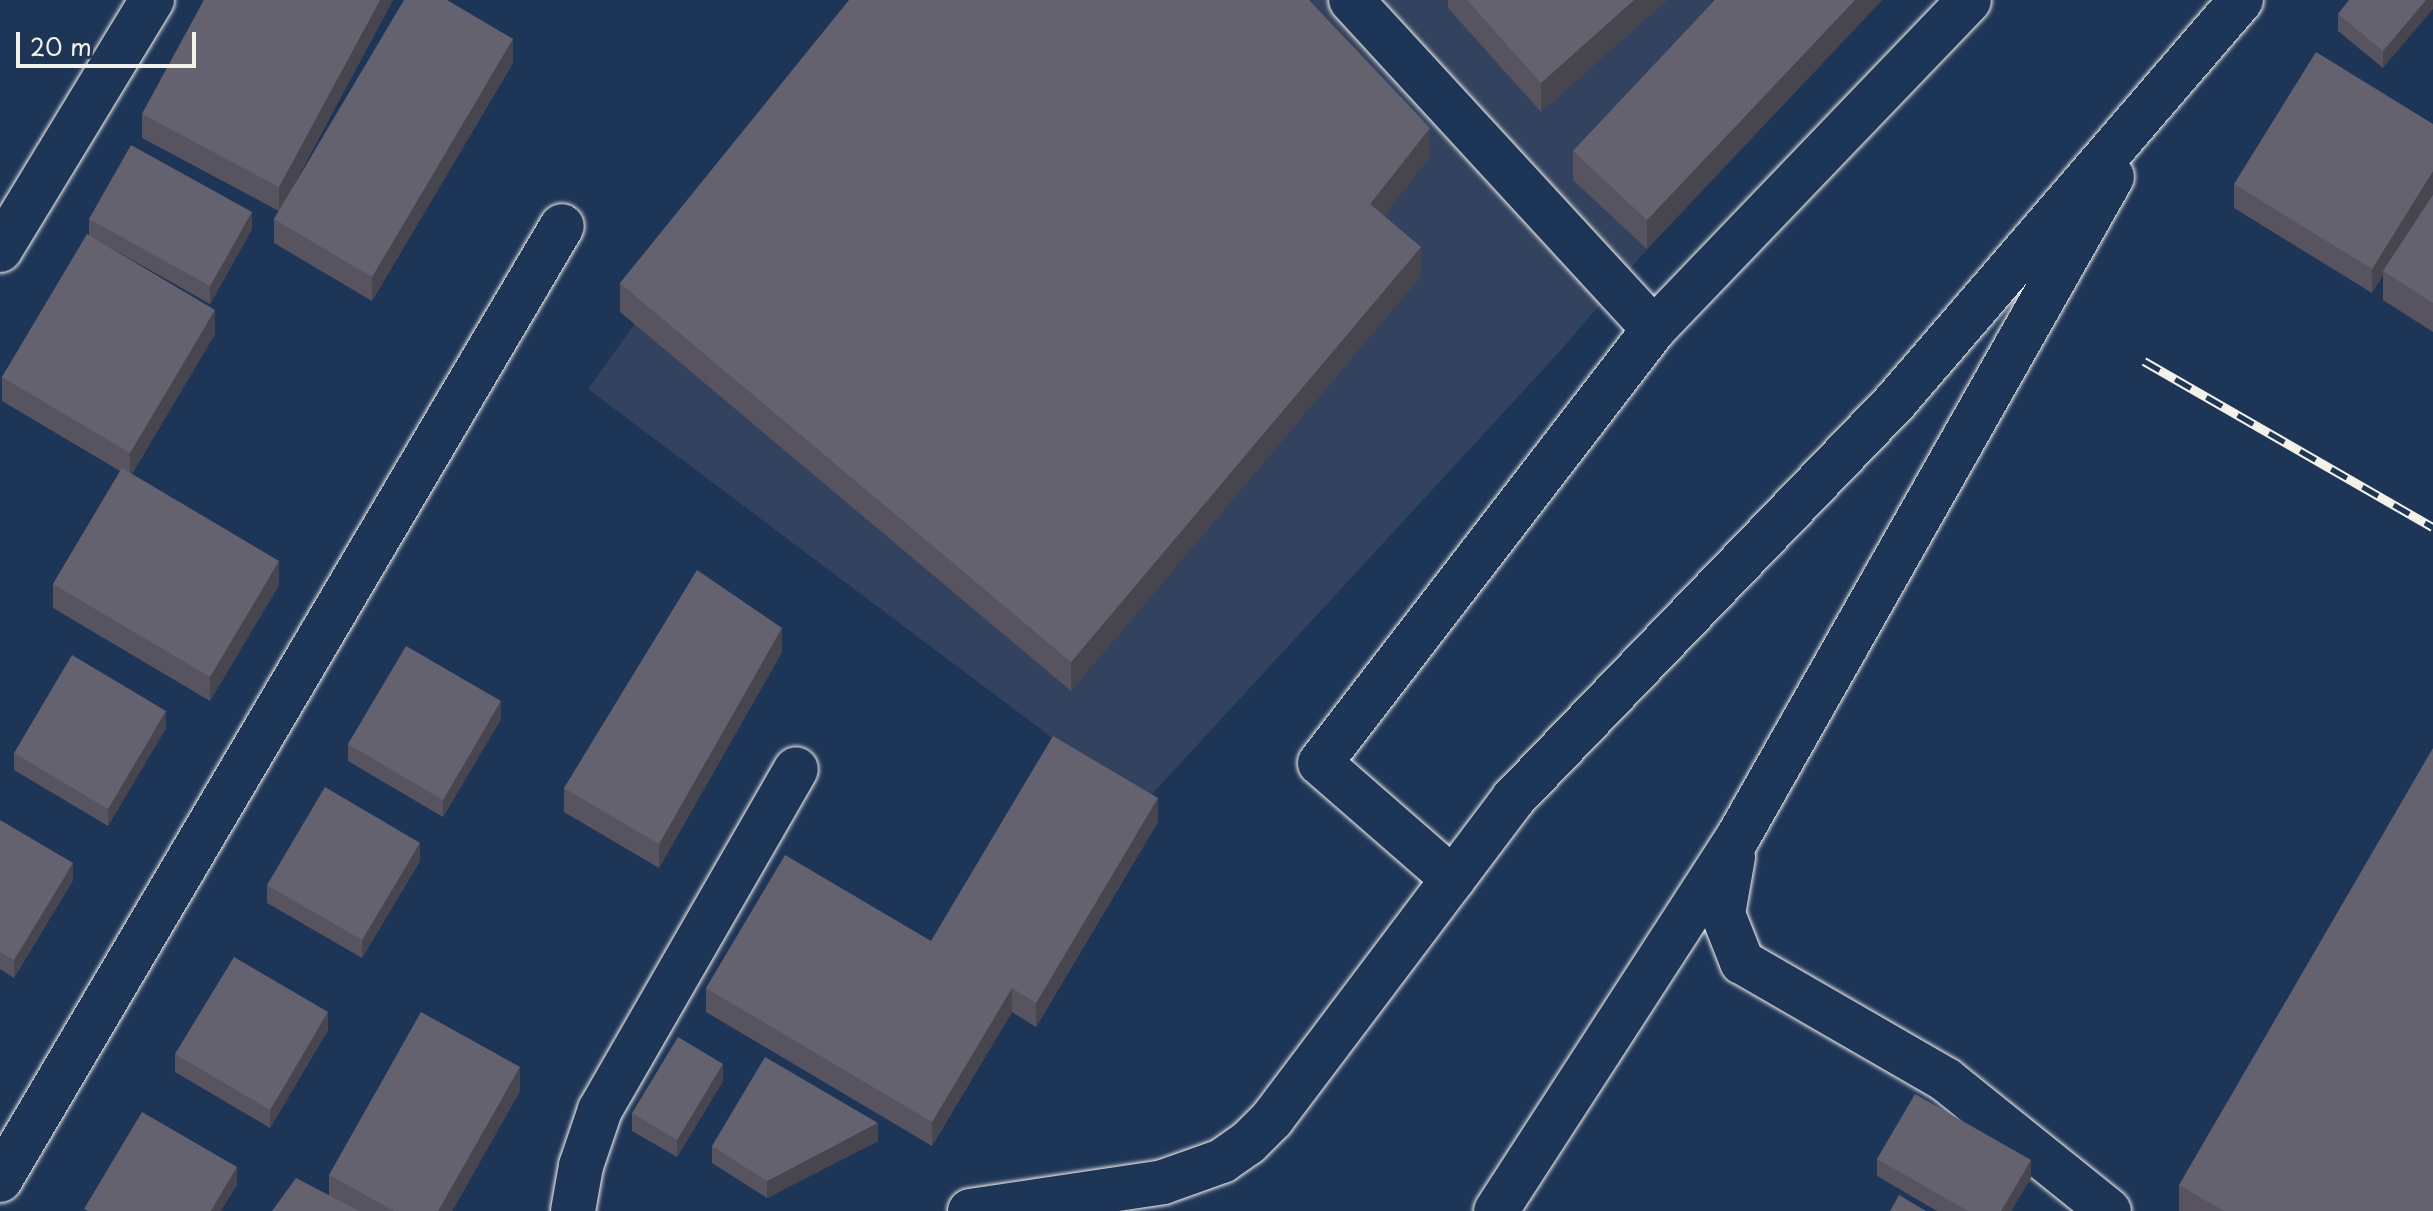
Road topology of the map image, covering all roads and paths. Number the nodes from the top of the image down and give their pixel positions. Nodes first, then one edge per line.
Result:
1 (152, 0) edge
2 (1351, 0) edge
3 (1969, 0) edge
4 (2241, 0) edge
5 (2162, 88) junction
6 (562, 226) dead end
7 (0, 250) edge
8 (1654, 329) junction
9 (796, 769) dead end
10 (1737, 839) junction
11 (1453, 879) junction
12 (0, 1180) edge
13 (573, 1211) edge
14 (970, 1211) edge
15 (1496, 1211) edge
16 (2109, 1211) edge

1 - 7 street
2 - 8 street
3 - 8 street
4 - 5 street
5 - 10 street
5 - 11 street
6 - 12 street
8 - 11 street
9 - 13 street
10 - 15 street
10 - 16 street
11 - 14 street

